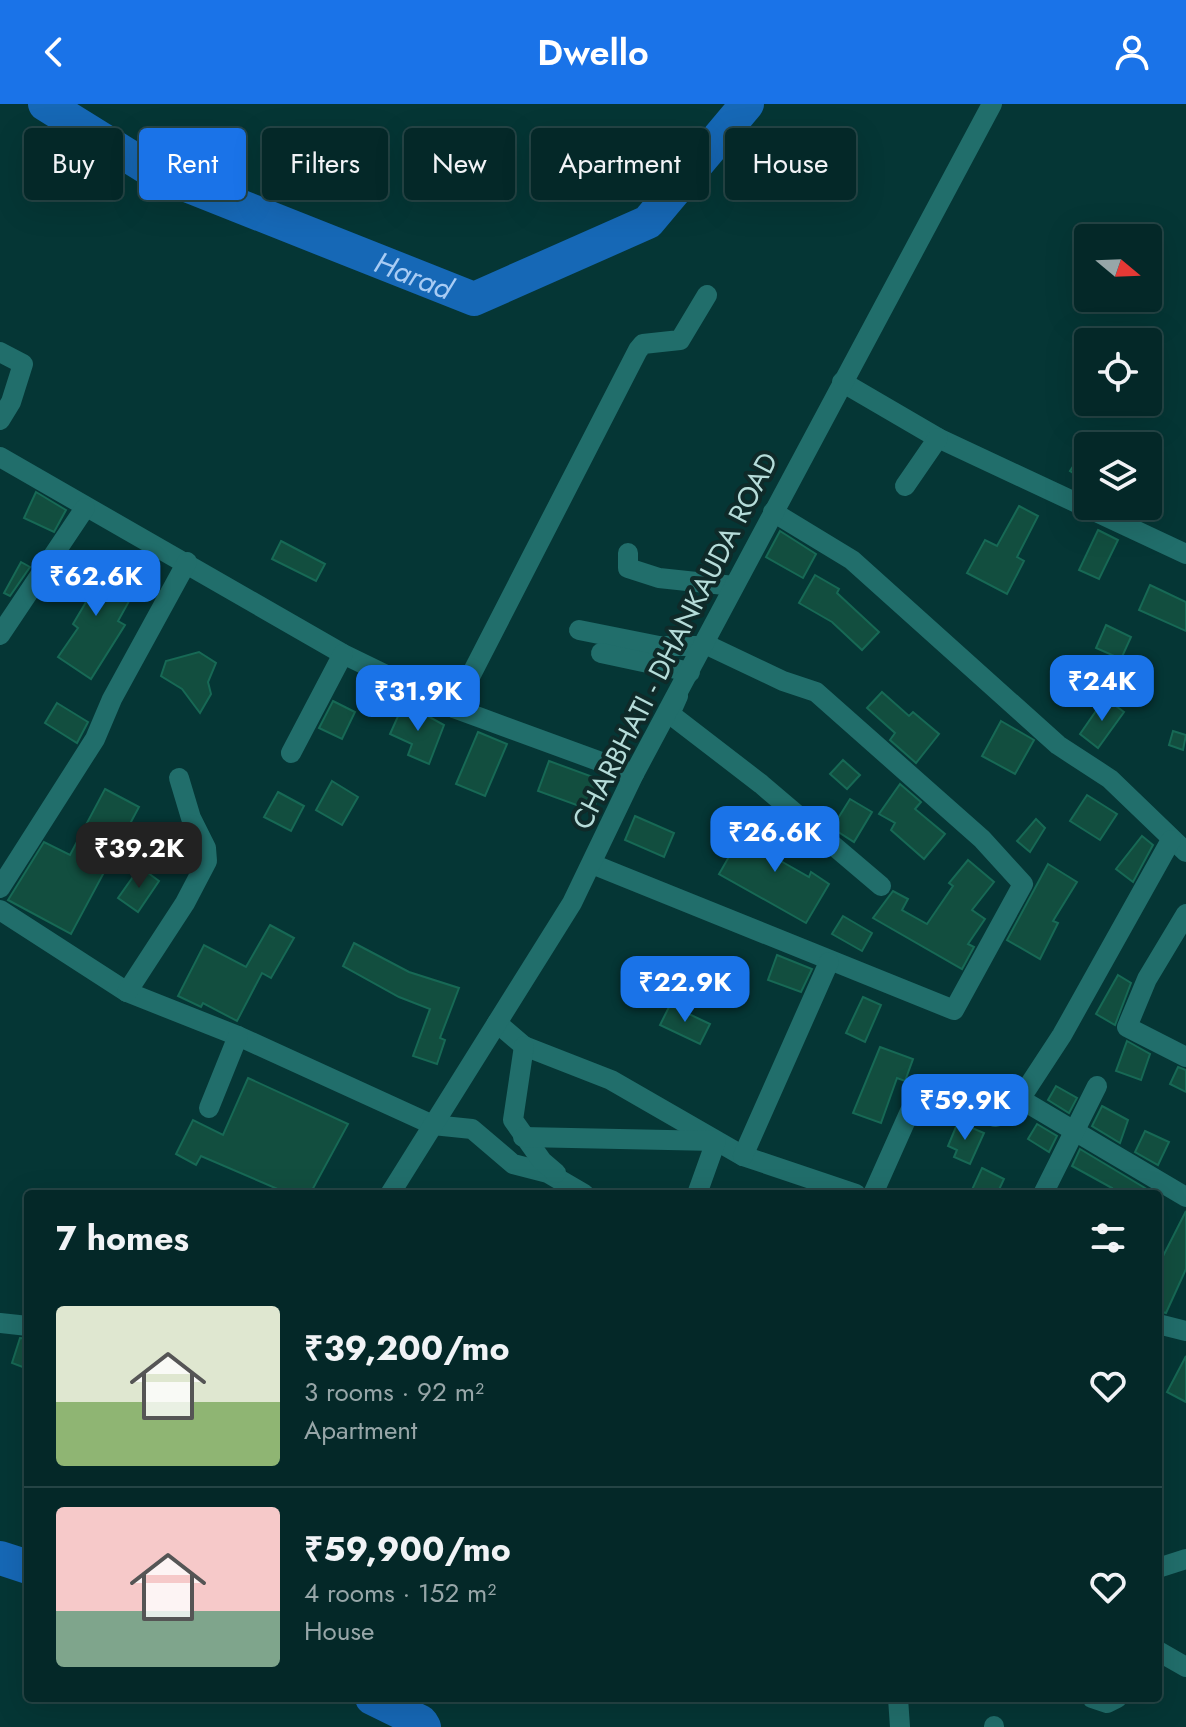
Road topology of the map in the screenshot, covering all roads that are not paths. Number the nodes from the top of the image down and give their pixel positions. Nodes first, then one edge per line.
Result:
1 (992, 104) edge
2 (707, 295) dead end
3 (0, 352) edge
4 (842, 382) junction
5 (0, 420) edge
6 (938, 438) junction
7 (0, 457) edge
8 (905, 486) dead end
9 (85, 508) junction
10 (773, 512) junction
11 (628, 553) dead end
12 (1186, 554) edge
13 (187, 562) junction
14 (734, 586) junction
15 (579, 630) dead end
16 (0, 635) edge
17 (704, 645) junction
18 (601, 653) dead end
19 (343, 654) junction
20 (690, 672) junction
21 (678, 695) junction
22 (454, 708) junction
23 (291, 753) dead end
24 (634, 774) junction
25 (179, 778) dead end
26 (1179, 846) edge
27 (592, 864) junction
28 (881, 886) dead end
29 (0, 888) edge
30 (0, 910) edge
31 (1186, 914) edge
32 (829, 962) junction
33 (127, 992) junction
34 (497, 1023) junction
35 (238, 1036) junction
36 (524, 1046) junction
37 (1186, 1057) edge
38 (1097, 1086) dead end
39 (1022, 1100) junction
40 (209, 1108) dead end
41 (433, 1125) junction
42 (519, 1130) junction
43 (1072, 1132) junction
44 (485, 1140) junction
45 (716, 1141) junction
46 (743, 1156) junction
47 (392, 1190) edge
48 (579, 1190) edge
49 (580, 1190) edge
50 (698, 1190) edge
51 (844, 1190) edge
52 (875, 1190) edge
53 (1045, 1190) edge
54 (1186, 1197) edge
55 (0, 1323) edge
56 (1162, 1325) edge
57 (24, 1326) edge
58 (1186, 1331) edge
59 (1186, 1559) edge
60 (1162, 1567) edge
61 (1162, 1653) edge
62 (1186, 1667) edge
63 (898, 1702) edge
64 (900, 1727) edge

1 - 4 street, CHARBHATI - DHANKAUDA ROAD
2 - 22 street
3 - 5 street
4 - 6 street
4 - 10 street, CHARBHATI - DHANKAUDA ROAD
6 - 8 street
6 - 12 street
7 - 9 street
9 - 13 street
9 - 16 street
10 - 14 street, CHARBHATI - DHANKAUDA ROAD
10 - 26 street
11 - 14 street
13 - 19 street
13 - 29 street
14 - 17 street, CHARBHATI - DHANKAUDA ROAD
15 - 17 street
17 - 20 street, CHARBHATI - DHANKAUDA ROAD
17 - 32 street
18 - 20 street
19 - 22 street
19 - 23 street
20 - 21 street, CHARBHATI - DHANKAUDA ROAD
21 - 24 street, CHARBHATI - DHANKAUDA ROAD
21 - 28 street
22 - 24 street
24 - 27 street, CHARBHATI - DHANKAUDA ROAD
25 - 33 street
26 - 39 street
27 - 32 street
27 - 34 street, CHARBHATI - DHANKAUDA ROAD
30 - 33 street
31 - 37 street
32 - 46 street
33 - 35 street
34 - 36 street
34 - 41 street, CHARBHATI - DHANKAUDA ROAD
35 - 40 street
35 - 41 street
36 - 42 street
36 - 45 street
38 - 43 street
39 - 43 street
39 - 52 street
41 - 44 street
41 - 47 street, CHARBHATI - DHANKAUDA ROAD
42 - 44 street
42 - 45 street
42 - 49 street
43 - 53 street
43 - 54 street
44 - 48 street
45 - 46 street
45 - 50 street
46 - 51 street
55 - 57 street
56 - 58 street
59 - 60 street
61 - 62 street
63 - 64 street

